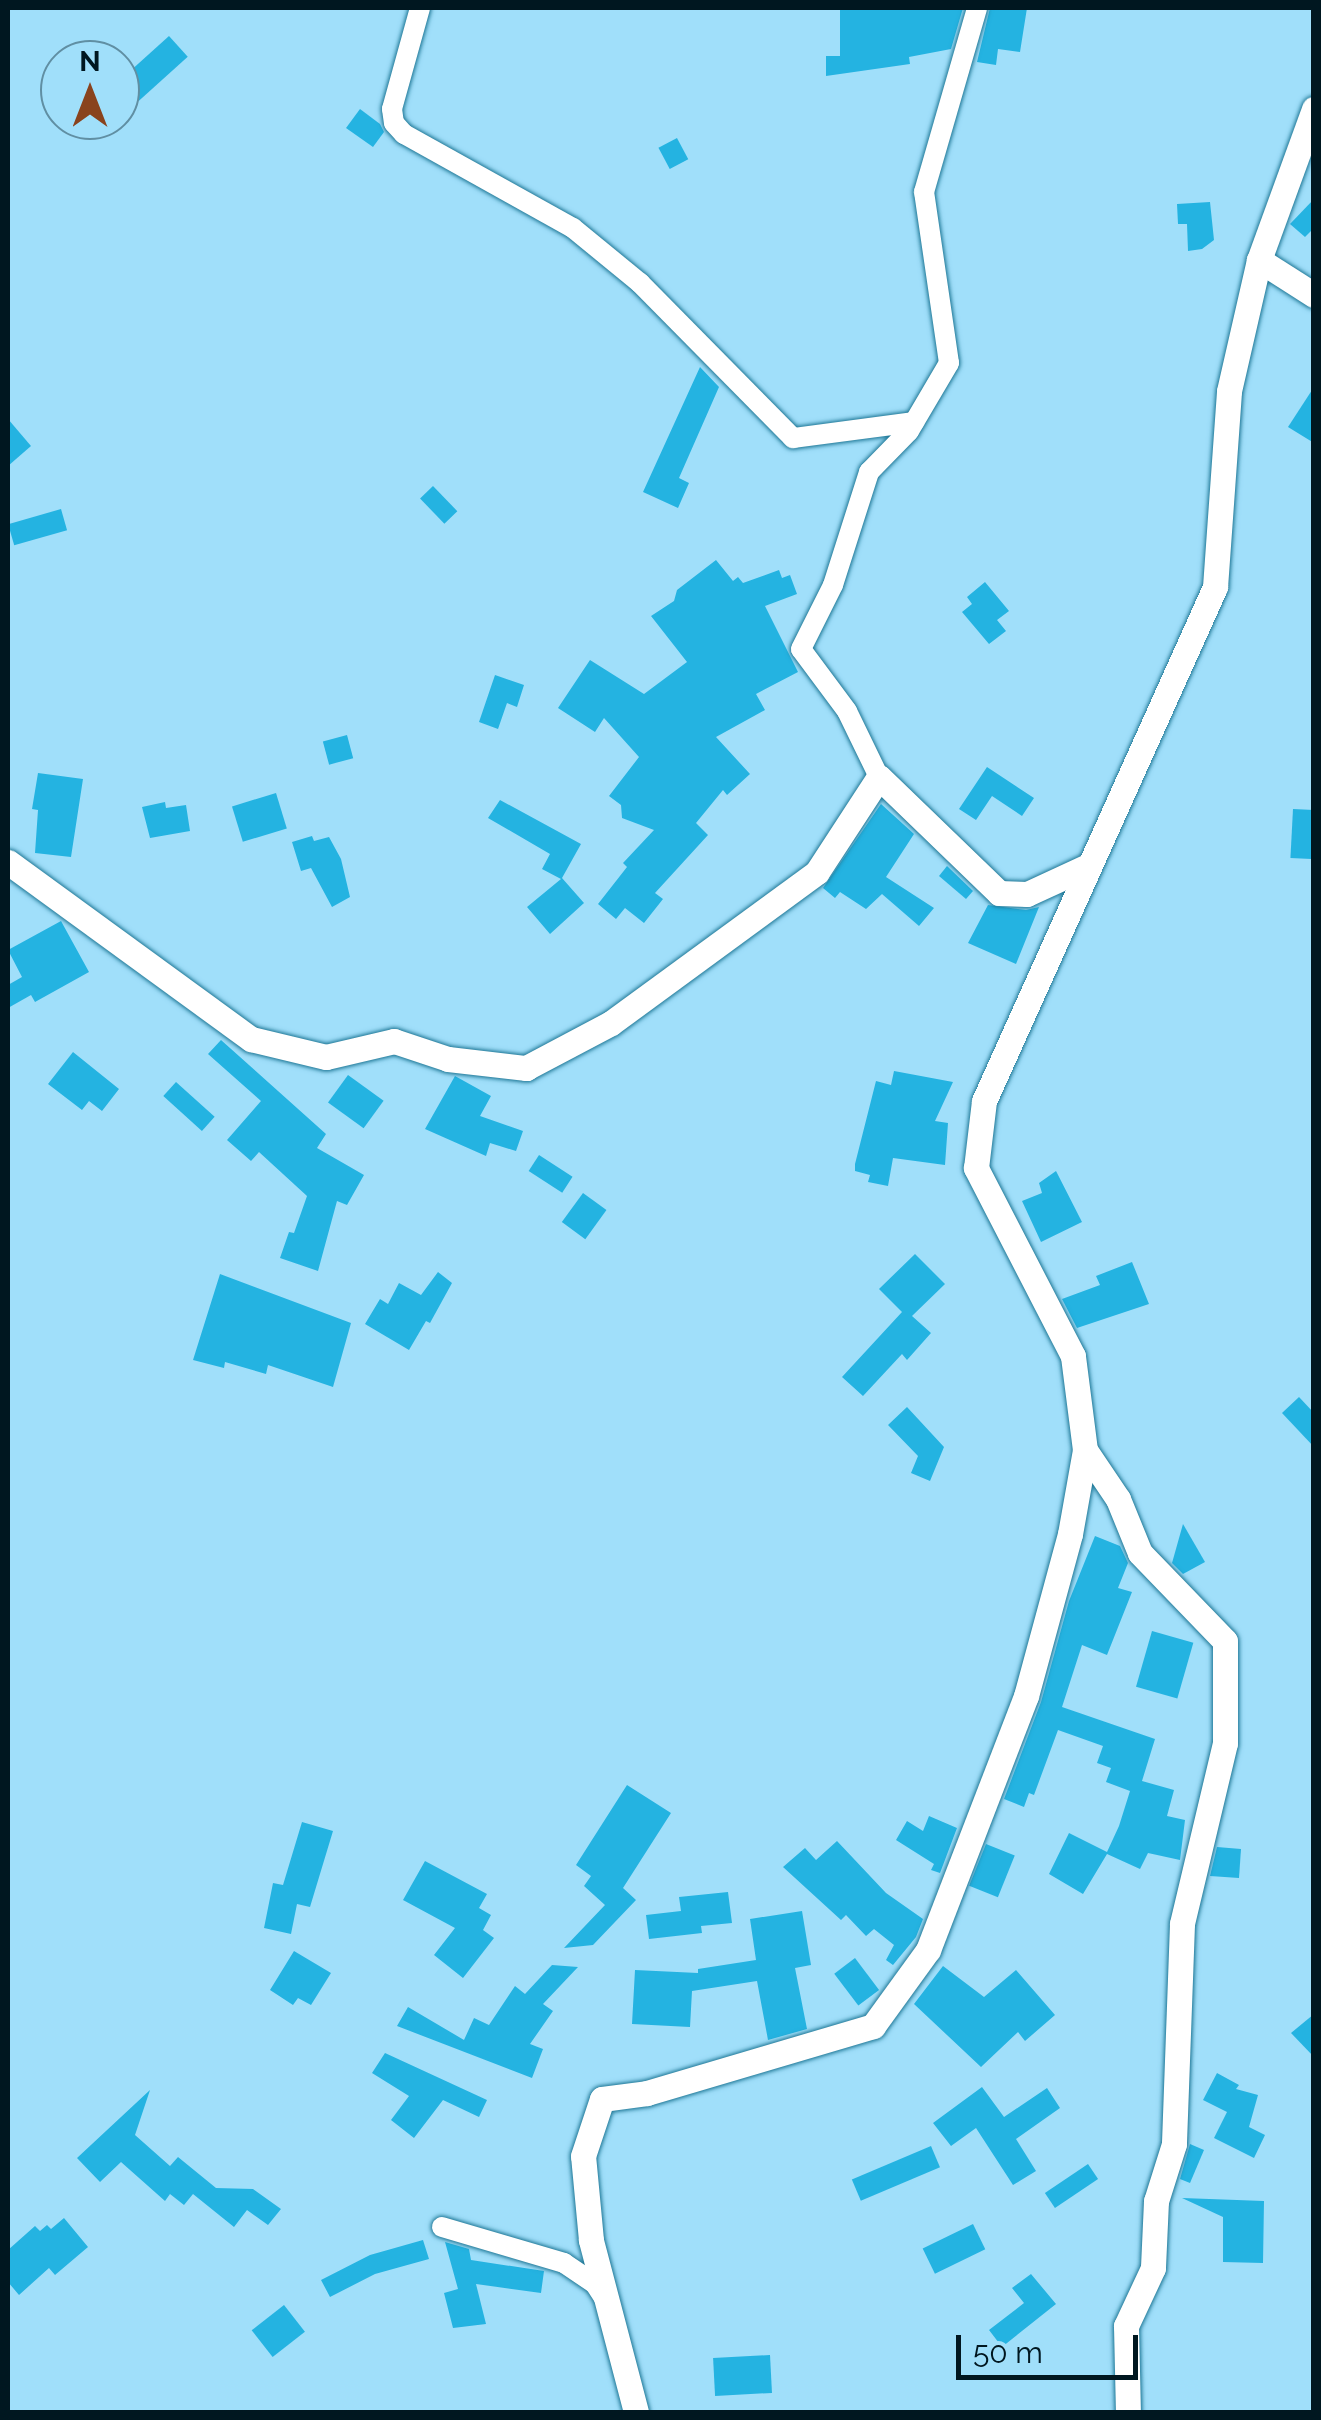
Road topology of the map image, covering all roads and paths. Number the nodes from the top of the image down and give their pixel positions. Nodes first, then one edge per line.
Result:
1 (420, 8) edge
2 (977, 8) edge
3 (1314, 109) edge
4 (1259, 260) junction
5 (1314, 295) edge
6 (914, 422) junction
7 (879, 777) junction
8 (8, 862) edge
9 (1090, 866) junction
10 (1085, 1450) junction
11 (442, 2227) dead end
12 (613, 2312) junction
13 (636, 2412) edge
14 (1128, 2412) edge

1 - 6 street
2 - 6 street
3 - 4 street
4 - 5 street
4 - 9 street
6 - 7 street
7 - 8 street
7 - 9 street
9 - 10 street
10 - 12 street
10 - 14 street
11 - 12 street
12 - 13 street

